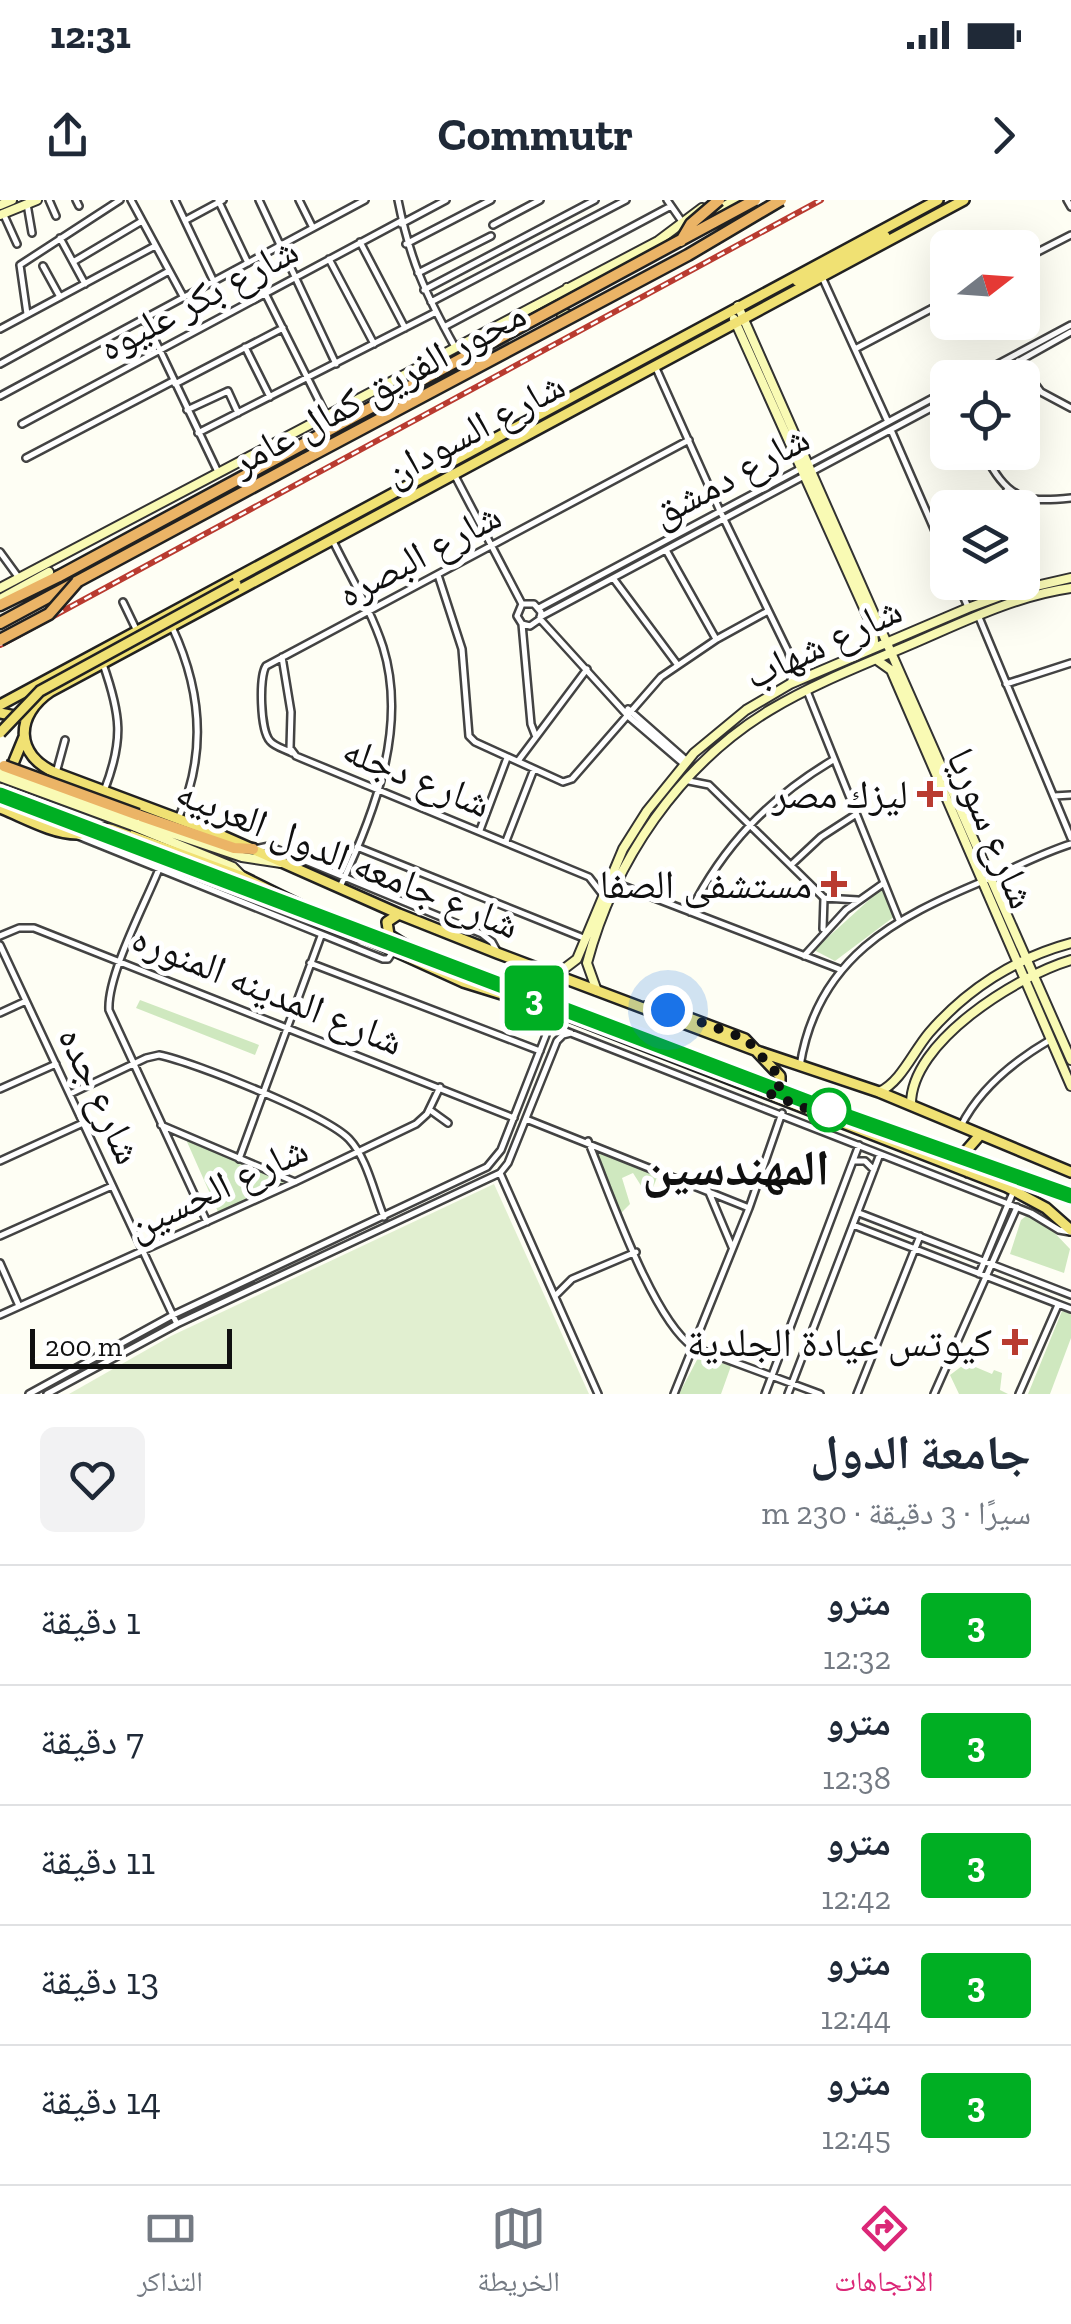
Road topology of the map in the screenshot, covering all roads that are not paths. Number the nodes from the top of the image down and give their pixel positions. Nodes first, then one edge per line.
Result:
1 (37, 200) edge
2 (49, 200) edge
3 (120, 200) edge
4 (131, 200) edge
5 (175, 200) edge
6 (260, 200) edge
7 (298, 200) edge
8 (338, 200) edge
9 (365, 200) edge
10 (398, 200) edge
11 (446, 200) edge
12 (491, 200) edge
13 (540, 200) edge
14 (594, 200) edge
15 (626, 200) edge
16 (716, 200) edge
17 (734, 200) edge
18 (755, 200) edge
19 (782, 200) edge
20 (938, 200) edge
21 (954, 200) edge
22 (964, 200) edge
23 (1067, 200) edge
24 (220, 201) edge
25 (669, 203) edge
26 (27, 204) junction
27 (3, 206) edge
28 (1071, 207) edge
29 (344, 211) junction
30 (56, 216) dead end
31 (185, 220) junction
32 (142, 221) junction
33 (401, 222) junction
34 (682, 223) junction
35 (494, 225) dead end
36 (313, 228) junction
37 (32, 233) dead end
38 (1071, 234) edge
39 (491, 236) dead end
40 (60, 238) junction
41 (658, 241) junction
42 (360, 242) junction
43 (681, 242) junction
44 (17, 244) dead end
45 (406, 244) junction
46 (156, 246) junction
47 (279, 246) junction
48 (1040, 250) edge
49 (329, 259) junction
50 (73, 262) junction
51 (248, 263) junction
52 (43, 266) dead end
53 (169, 271) junction
54 (418, 274) junction
55 (822, 276) junction
56 (294, 278) junction
57 (214, 282) junction
58 (84, 284) junction
59 (567, 288) junction
60 (769, 289) junction
61 (424, 290) junction
62 (266, 293) junction
63 (60, 297) junction
64 (184, 298) junction
65 (431, 302) junction
66 (734, 308) junction
67 (930, 309) edge
68 (436, 312) junction
69 (9, 313) dead end
70 (27, 314) junction
71 (581, 316) dead end
72 (512, 317) junction
73 (145, 320) junction
74 (740, 320) junction
75 (11, 323) junction
76 (444, 327) junction
77 (283, 328) junction
78 (405, 328) junction
79 (1071, 328) edge
80 (0, 329) edge
81 (374, 344) junction
82 (530, 344) dead end
83 (455, 347) junction
84 (245, 348) junction
85 (855, 349) junction
86 (159, 350) junction
87 (1016, 358) junction
88 (1012, 360) edge
89 (1013, 360) edge
90 (0, 364) edge
91 (336, 364) junction
92 (655, 366) junction
93 (308, 378) junction
94 (174, 383) junction
95 (0, 396) edge
96 (270, 397) junction
97 (930, 401) edge
98 (930, 408) edge
99 (1071, 408) edge
100 (187, 410) junction
101 (238, 413) junction
102 (322, 417) junction
103 (22, 424) dead end
104 (890, 426) junction
105 (300, 428) junction
106 (198, 433) junction
107 (688, 440) junction
108 (333, 447) dead end
109 (26, 458) dead end
110 (308, 461) dead end
111 (451, 468) junction
112 (808, 469) junction
113 (994, 470) edge
114 (218, 472) junction
115 (1007, 490) edge
116 (1071, 498) edge
117 (1040, 499) edge
118 (720, 511) junction
119 (930, 518) edge
120 (724, 519) junction
121 (331, 538) junction
122 (493, 545) junction
123 (666, 550) junction
124 (0, 552) edge
125 (258, 564) junction
126 (49, 572) dead end
127 (438, 574) junction
128 (614, 578) junction
129 (1071, 578) edge
130 (24, 581) junction
131 (78, 582) junction
132 (0, 588) edge
133 (1071, 588) edge
134 (965, 600) edge
135 (0, 602) edge
136 (123, 602) dead end
137 (522, 604) junction
138 (539, 608) junction
139 (968, 608) junction
140 (368, 612) junction
141 (768, 612) junction
142 (978, 615) junction
143 (540, 618) junction
144 (0, 623) edge
145 (522, 624) junction
146 (172, 628) junction
147 (136, 630) junction
148 (716, 639) junction
149 (0, 640) edge
150 (908, 640) junction
151 (889, 648) junction
152 (870, 656) junction
153 (282, 657) junction
154 (1071, 662) edge
155 (103, 664) junction
156 (677, 664) junction
157 (587, 669) junction
158 (790, 684) junction
159 (1006, 684) junction
160 (806, 690) junction
161 (13, 698) junction
162 (0, 705) edge
163 (628, 712) junction
164 (0, 713) edge
165 (27, 718) junction
166 (917, 720) junction
167 (0, 734) edge
168 (24, 735) junction
169 (536, 737) junction
170 (65, 740) dead end
171 (292, 753) junction
172 (508, 757) junction
173 (703, 760) junction
174 (834, 760) junction
175 (518, 762) junction
176 (686, 763) junction
177 (534, 768) junction
178 (56, 773) junction
179 (0, 774) edge
180 (685, 781) junction
181 (709, 785) junction
182 (377, 790) junction
183 (104, 792) junction
184 (1071, 795) edge
185 (1053, 796) junction
186 (0, 797) edge
187 (0, 808) edge
188 (856, 814) junction
189 (178, 819) junction
190 (136, 820) junction
191 (749, 824) junction
192 (480, 830) junction
193 (75, 834) junction
194 (1071, 841) edge
195 (506, 842) junction
196 (356, 847) junction
197 (253, 849) junction
198 (281, 863) junction
199 (791, 865) junction
200 (160, 869) junction
201 (243, 877) junction
202 (987, 880) junction
203 (342, 883) junction
204 (884, 883) junction
205 (618, 884) junction
206 (603, 896) junction
207 (824, 898) junction
208 (858, 900) junction
209 (690, 912) junction
210 (399, 914) junction
211 (899, 920) junction
212 (823, 932) junction
213 (0, 936) edge
214 (321, 936) junction
215 (359, 936) junction
216 (586, 938) junction
217 (1071, 943) edge
218 (0, 945) edge
219 (392, 952) junction
220 (497, 954) junction
221 (804, 956) junction
222 (121, 960) junction
223 (1071, 960) edge
224 (582, 961) junction
225 (1021, 961) junction
226 (310, 963) junction
227 (840, 970) junction
228 (556, 976) junction
229 (1028, 977) junction
230 (463, 982) junction
231 (597, 991) junction
232 (26, 1001) junction
233 (534, 1004) junction
234 (0, 1013) edge
235 (286, 1025) junction
236 (571, 1033) junction
237 (546, 1035) junction
238 (1050, 1040) junction
239 (557, 1042) junction
240 (540, 1051) junction
241 (760, 1052) junction
242 (1071, 1060) edge
243 (56, 1064) junction
244 (133, 1064) junction
245 (800, 1066) junction
246 (902, 1068) junction
247 (916, 1074) junction
248 (1071, 1086) edge
249 (440, 1088) junction
250 (0, 1090) edge
251 (879, 1092) junction
252 (768, 1093) junction
253 (70, 1094) junction
254 (262, 1094) junction
255 (911, 1105) junction
256 (429, 1110) junction
257 (782, 1114) junction
258 (514, 1118) junction
259 (829, 1118) junction
260 (526, 1119) junction
261 (83, 1123) junction
262 (448, 1123) dead end
263 (161, 1125) junction
264 (961, 1126) junction
265 (825, 1132) junction
266 (980, 1135) junction
267 (588, 1141) junction
268 (859, 1145) junction
269 (358, 1152) junction
270 (880, 1154) junction
271 (239, 1159) junction
272 (0, 1161) edge
273 (853, 1161) junction
274 (874, 1170) junction
275 (968, 1172) junction
276 (1071, 1172) edge
277 (500, 1173) junction
278 (295, 1182) junction
279 (112, 1186) junction
280 (708, 1190) junction
281 (1014, 1190) junction
282 (1008, 1204) junction
283 (749, 1208) junction
284 (1016, 1208) junction
285 (858, 1212) junction
286 (384, 1217) junction
287 (207, 1222) junction
288 (853, 1226) junction
289 (1071, 1231) edge
290 (0, 1236) edge
291 (920, 1236) junction
292 (732, 1247) junction
293 (915, 1249) junction
294 (143, 1251) junction
295 (636, 1252) junction
296 (988, 1263) junction
297 (0, 1264) edge
298 (978, 1274) junction
299 (986, 1276) junction
300 (1071, 1295) edge
301 (555, 1297) junction
302 (1058, 1304) junction
303 (20, 1306) junction
304 (1071, 1309) edge
305 (0, 1315) edge
306 (172, 1315) junction
307 (177, 1324) junction
308 (694, 1347) junction
309 (772, 1376) junction
310 (792, 1383) junction
311 (29, 1394) edge
312 (47, 1394) edge
313 (598, 1394) edge
314 (674, 1394) edge
315 (765, 1394) edge
316 (788, 1394) edge
317 (820, 1394) edge
318 (858, 1394) edge
319 (934, 1394) edge
320 (1020, 1394) edge

1 - 26 street
2 - 30 street
3 - 40 street
4 - 32 street
5 - 31 street
6 - 47 street
7 - 36 street
8 - 29 street
9 - 29 street
10 - 33 street
11 - 33 street, شارع بكر عليوه
12 - 45 street
13 - 35 street
14 - 61 street
15 - 65 street
16 - 34 street
16 - 43 highway, bridge
17 - 41 street
18 - 43 highway, محور الفريق كمال عامر, bridge
19 - 131 highway, محور الفريق كمال عامر, bridge
20 - 60 main road, شارع السودان
21 - 60 main road
22 - 55 main road, شارع السودان
23 - 28 street
24 - 31 street
24 - 51 street
25 - 34 street
25 - 76 street
26 - 27 street
26 - 37 street
27 - 44 street
29 - 36 street
31 - 57 street
32 - 46 street
32 - 50 street
33 - 42 street, شارع بكر عليوه
33 - 45 street
34 - 41 street
36 - 47 street
38 - 48 street
39 - 54 street
40 - 50 street
40 - 70 street
41 - 59 street
42 - 49 street, شارع بكر عليوه
42 - 78 street
43 - 135 highway, محور الفريق كمال عامر, bridge
45 - 54 street
46 - 53 street
46 - 58 street
47 - 51 street
47 - 56 street
49 - 56 street, شارع بكر عليوه
49 - 81 street
50 - 58 street
51 - 57 street
52 - 63 street
53 - 64 street
53 - 90 street
54 - 61 street
55 - 74 main road, شارع السودان
55 - 85 street
56 - 62 street, شارع بكر عليوه
56 - 91 street
57 - 64 street
58 - 63 street
59 - 71 street
59 - 72 street
60 - 66 main road, شارع السودان
61 - 65 street
62 - 77 street
62 - 86 street, شارع بكر عليوه
63 - 70 street
64 - 73 street
65 - 68 street
66 - 74 street, شارع سوريا
66 - 111 main road, شارع السودان
67 - 85 street
68 - 76 street
68 - 78 street
69 - 75 street
70 - 75 street
72 - 82 street
72 - 83 street
73 - 86 street
73 - 95 street
74 - 92 main road, شارع السودان
74 - 112 street, شارع سوريا
75 - 80 street
76 - 83 street
77 - 84 street
77 - 93 street
78 - 81 street
79 - 87 street
81 - 91 street
83 - 102 street
84 - 94 street
84 - 96 street
85 - 104 street
86 - 94 street
86 - 103 street, شارع بكر عليوه
87 - 88 street
87 - 89 street
87 - 99 street
91 - 93 street
92 - 107 street
92 - 111 main road, شارع السودان
93 - 96 street
93 - 102 street
94 - 100 street
94 - 109 street
96 - 101 street
97 - 104 street, شارع دمشق
98 - 104 street, شارع دمشق
100 - 101 street
100 - 106 street
101 - 106 street
102 - 105 street
102 - 108 street
104 - 112 street, شارع دمشق
104 - 119 street
105 - 110 street
105 - 114 street
106 - 114 street
107 - 118 street
107 - 122 street, شارع البصره
111 - 121 main road, شارع السودان
111 - 122 street
111 - 125 main road, شارع السودان
112 - 118 street, شارع دمشق
112 - 120 street, شارع دمشق
112 - 151 street, شارع سوريا
112 - 152 street, شارع سوريا
113 - 115 street
114 - 130 street
116 - 117 street
118 - 120 street
118 - 138 street, شارع دمشق
120 - 123 street, شارع دمشق
120 - 141 street
121 - 140 street
121 - 146 main road, شارع السودان
122 - 127 street, شارع البصره
122 - 137 street
123 - 128 street, شارع دمشق
123 - 148 street
124 - 130 street
125 - 147 main road, شارع السودان
125 - 167 main road, bridge
126 - 130 street
127 - 140 street, شارع البصره
127 - 172 street
128 - 143 street, شارع دمشق
128 - 156 street
129 - 139 street, شارع شهاب
130 - 132 street
130 - 135 street
131 - 144 highway, محور الفريق كمال عامر
131 - 149 highway, bridge
133 - 142 street, شارع شهاب
134 - 139 street
136 - 147 street
137 - 138 street
137 - 145 street
138 - 143 street
139 - 150 street, شارع شهاب
140 - 153 street, شارع البصره
140 - 182 street
141 - 148 street
141 - 158 street
142 - 150 street, شارع شهاب
142 - 159 street
143 - 145 street
143 - 157 street
145 - 169 street
146 - 155 main road, شارع السودان
146 - 189 street
147 - 161 main road, شارع السودان
148 - 156 street
150 - 151 street, شارع شهاب
151 - 152 street, شارع شهاب
151 - 166 street, شارع سوريا
152 - 158 street, شارع شهاب
152 - 160 street, شارع شهاب
152 - 166 street, شارع سوريا
153 - 171 street, شارع دجله
153 - 171 street
154 - 159 street
155 - 165 main road, شارع السودان
155 - 183 street
156 - 163 street
157 - 163 street
157 - 169 street
158 - 176 street, شارع شهاب
159 - 185 street
160 - 173 street, شارع شهاب
160 - 174 street
161 - 162 main road, شارع السودان
161 - 165 main road
163 - 176 street
163 - 177 street
164 - 165 main road
165 - 168 main road
166 - 202 street, شارع سوريا
168 - 178 main road, شارع جامعه الدول العربيه
168 - 179 main road
169 - 175 street
170 - 178 street
171 - 182 street, شارع دجله
172 - 175 street
172 - 192 street
173 - 180 street, شارع شهاب
173 - 181 street
174 - 188 street
174 - 191 street
175 - 177 street
176 - 206 street, شارع شهاب
177 - 195 street
178 - 183 main road, شارع جامعه الدول العربيه
179 - 190 highway, bridge
180 - 181 street
180 - 205 street, شارع شهاب
181 - 191 street
182 - 192 street, شارع دجله
182 - 196 street
183 - 189 main road, شارع جامعه الدول العربيه
184 - 185 street
185 - 194 street
186 - 215 highway, bridge
187 - 193 main road, شارع جامعه الدول العربيه
188 - 199 street
188 - 204 street
189 - 197 main road, شارع جامعه الدول العربيه
190 - 197 highway
190 - 198 street
190 - 201 street
191 - 199 street
191 - 209 street
192 - 195 street, شارع دجله
193 - 200 street
193 - 201 main road, شارع جامعه الدول العربيه
194 - 202 street
195 - 206 street, شارع دجله
196 - 203 street
196 - 216 street
197 - 198 main road, شارع جامعه الدول العربيه
197 - 203 street
198 - 203 main road, شارع جامعه الدول العربيه
199 - 207 street
200 - 214 street
200 - 222 street
201 - 215 main road, شارع جامعه الدول العربيه
202 - 211 street
202 - 225 street, شارع سوريا
203 - 210 main road, شارع جامعه الدول العربيه
203 - 220 street
204 - 208 street
204 - 211 street
205 - 209 street
205 - 224 street, شارع شهاب
206 - 216 street, شارع شهاب
207 - 208 street
207 - 212 street
208 - 212 street
209 - 221 street
210 - 220 main road, شارع جامعه الدول العربيه
210 - 230 main road
211 - 227 street
212 - 221 street
213 - 222 street, شارع المدينه المنوره
214 - 219 street
214 - 226 street
215 - 219 main road, شارع جامعه الدول العربيه
216 - 224 street, شارع شهاب
217 - 225 street
218 - 232 street, شارع جده
219 - 230 main road, شارع جامعه الدول العربيه
220 - 228 main road, شارع جامعه الدول العربيه
221 - 227 street
222 - 235 street, شارع المدينه المنوره
222 - 244 street
223 - 229 street
224 - 228 street, شارع شهاب
224 - 231 street
225 - 229 street, شارع سوريا
225 - 246 street
226 - 235 street
226 - 240 street
227 - 245 street
228 - 231 main road, شارع جامعه الدول العربيه
229 - 238 street, شارع سوريا
229 - 242 street, شارع سوريا
229 - 247 street
230 - 233 main road, شارع جامعه الدول العربيه
231 - 241 main road, شارع جامعه الدول العربيه
232 - 234 street
232 - 243 street, شارع جده
233 - 236 street
233 - 237 street
233 - 252 main road, شارع جامعه الدول العربيه
235 - 249 street, شارع المدينه المنوره
235 - 254 street
236 - 239 street
236 - 257 street
237 - 239 street
237 - 240 street
238 - 248 street, شارع سوريا
238 - 264 street
239 - 260 street
240 - 258 street
241 - 245 main road, شارع جامعه الدول العربيه
241 - 252 main road
243 - 250 street
243 - 253 street, شارع جده
244 - 253 street
244 - 254 street
244 - 263 street
245 - 251 main road, شارع جامعه الدول العربيه
246 - 247 street
246 - 251 street
247 - 255 street
249 - 256 street, شارع الحسين
249 - 258 street, شارع المدينه المنوره
251 - 255 main road, شارع جامعه الدول العربيه
252 - 259 main road, شارع جامعه الدول العربيه
253 - 261 street, شارع جده
254 - 269 street
254 - 271 street
255 - 264 main road, شارع جامعه الدول العربيه
256 - 262 street
256 - 269 street, شارع الحسين
257 - 265 street
257 - 283 street
258 - 286 street
259 - 265 main road
259 - 275 main road, شارع جامعه الدول العربيه
260 - 267 street
260 - 277 street
261 - 272 street
261 - 279 street, شارع جده
263 - 271 street
263 - 287 street
264 - 266 main road, شارع جامعه الدول العربيه
265 - 268 street
266 - 275 main road
266 - 276 main road, شارع جامعه الدول العربيه
267 - 280 street
267 - 295 street
268 - 270 street
268 - 273 street
269 - 278 street, شارع الحسين
269 - 286 street
270 - 274 street
270 - 282 street
271 - 278 street
273 - 274 street
273 - 309 street
274 - 285 street
275 - 281 main road, شارع جامعه الدول العربيه
277 - 301 street
277 - 307 street
278 - 287 street, شارع الحسين
279 - 290 street
279 - 294 street, شارع جده
280 - 283 street
280 - 292 street
281 - 282 street
281 - 289 main road, شارع جامعه الدول العربيه
282 - 284 street
282 - 296 street
283 - 292 street
284 - 289 street
284 - 296 street
285 - 288 street
285 - 291 street
286 - 306 street
287 - 294 street, شارع الحسين
288 - 293 street
288 - 310 street
291 - 293 street
291 - 296 street
292 - 308 street
293 - 298 street
293 - 318 street
294 - 303 street, شارع الحسين
294 - 306 street, شارع جده
295 - 301 street
295 - 308 street
296 - 298 street
296 - 299 street
296 - 300 street
297 - 303 street
298 - 299 street
299 - 302 street
299 - 319 street
301 - 313 street
302 - 304 street
302 - 320 street
303 - 305 street, شارع الحسين
306 - 307 street, شارع جده
306 - 311 street
307 - 312 street
308 - 309 street
308 - 314 street
309 - 310 street
309 - 315 street
310 - 316 street
310 - 317 street

